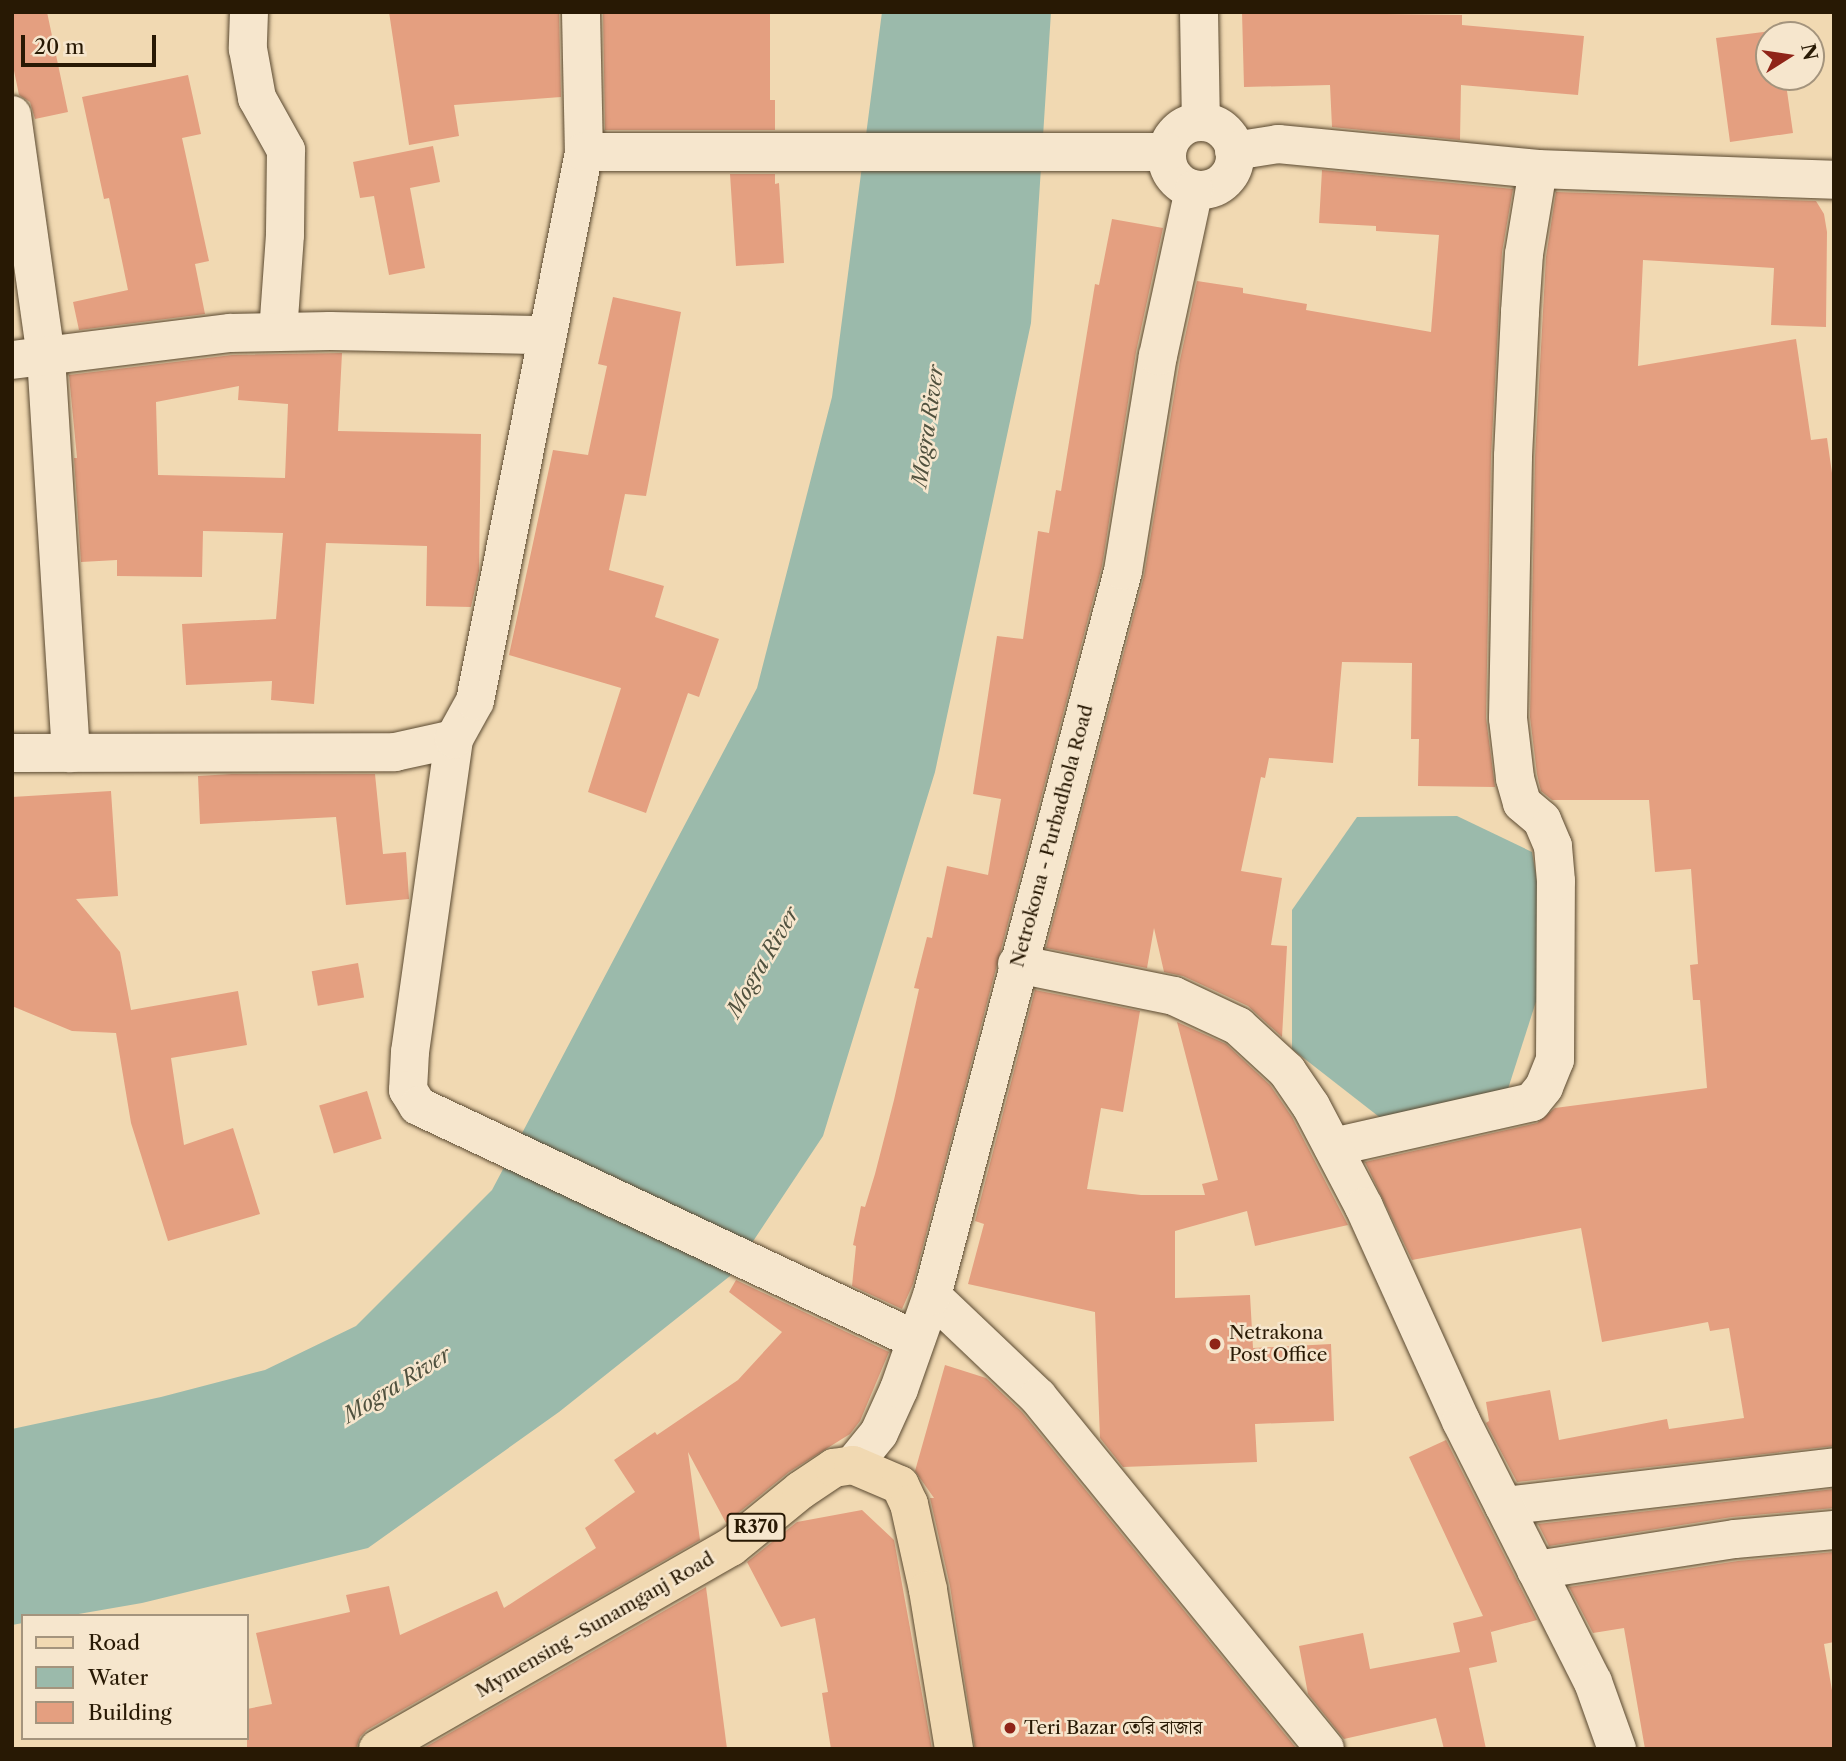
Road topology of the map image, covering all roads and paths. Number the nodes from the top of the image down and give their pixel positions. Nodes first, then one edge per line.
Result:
1 (249, 12) edge
2 (582, 12) edge
3 (1199, 12) edge
4 (12, 115) edge
5 (1201, 122) junction
6 (584, 152) junction
7 (1152, 152) junction
8 (1234, 152) junction
9 (1538, 169) junction
10 (1834, 180) edge
11 (1194, 190) junction
12 (278, 332) junction
13 (547, 334) junction
14 (29, 358) edge
15 (454, 739) junction
16 (12, 752) edge
17 (71, 753) junction
18 (1017, 964) junction
19 (1333, 1147) junction
20 (932, 1296) junction
21 (916, 1340) junction
22 (853, 1465) junction
23 (1834, 1467) edge
24 (1504, 1506) junction
25 (1834, 1530) edge
26 (1536, 1570) junction
27 (377, 1749) edge
28 (954, 1749) edge
29 (1325, 1749) edge
30 (1617, 1749) edge

1 - 12 street
2 - 6 street
3 - 5 street
4 - 14 street
5 - 7 street
5 - 8 street
6 - 7 street
6 - 13 street
7 - 11 street
8 - 9 street
8 - 11 street
9 - 10 street
9 - 19 street
11 - 18 street, Netrokona - Purbadhola Road
12 - 13 street
12 - 14 street
13 - 15 street
14 - 17 street
15 - 17 street
15 - 21 street
16 - 17 street
18 - 19 street
18 - 20 street, Netrokona - Purbadhola Road
19 - 24 street
20 - 21 street, Netrokona - Purbadhola Road
20 - 29 street
21 - 22 street, Netrokona - Purbadhola Road
22 - 27 main road, Mymensing -Sunamganj Road / R370
22 - 28 main road
23 - 24 street
24 - 26 street
25 - 26 street
26 - 30 street

